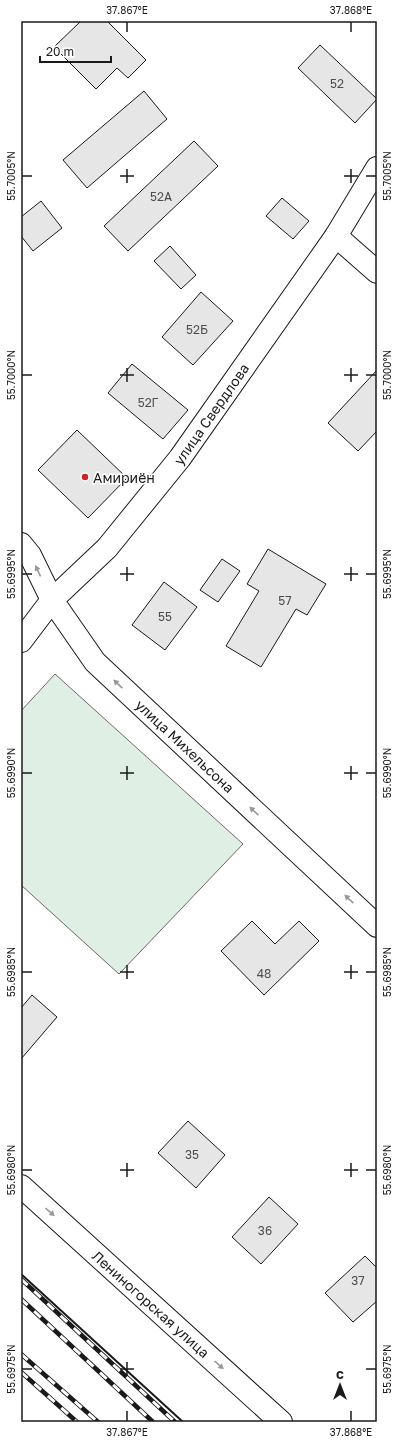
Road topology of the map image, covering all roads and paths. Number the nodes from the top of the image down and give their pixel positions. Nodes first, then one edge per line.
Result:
1 (377, 168) edge
2 (336, 236) junction
3 (377, 272) edge
4 (21, 544) edge
5 (52, 600) junction
6 (21, 641) edge
7 (377, 926) edge
8 (21, 1186) edge
9 (281, 1422) edge

1 - 2 street, улица Свердлова
2 - 3 street
2 - 5 street, улица Свердлова
5 -> 4 street, улица Михельсона
5 - 6 street, улица Свердлова
7 -> 5 street, улица Михельсона
8 -> 9 street, Лениногорская улица

